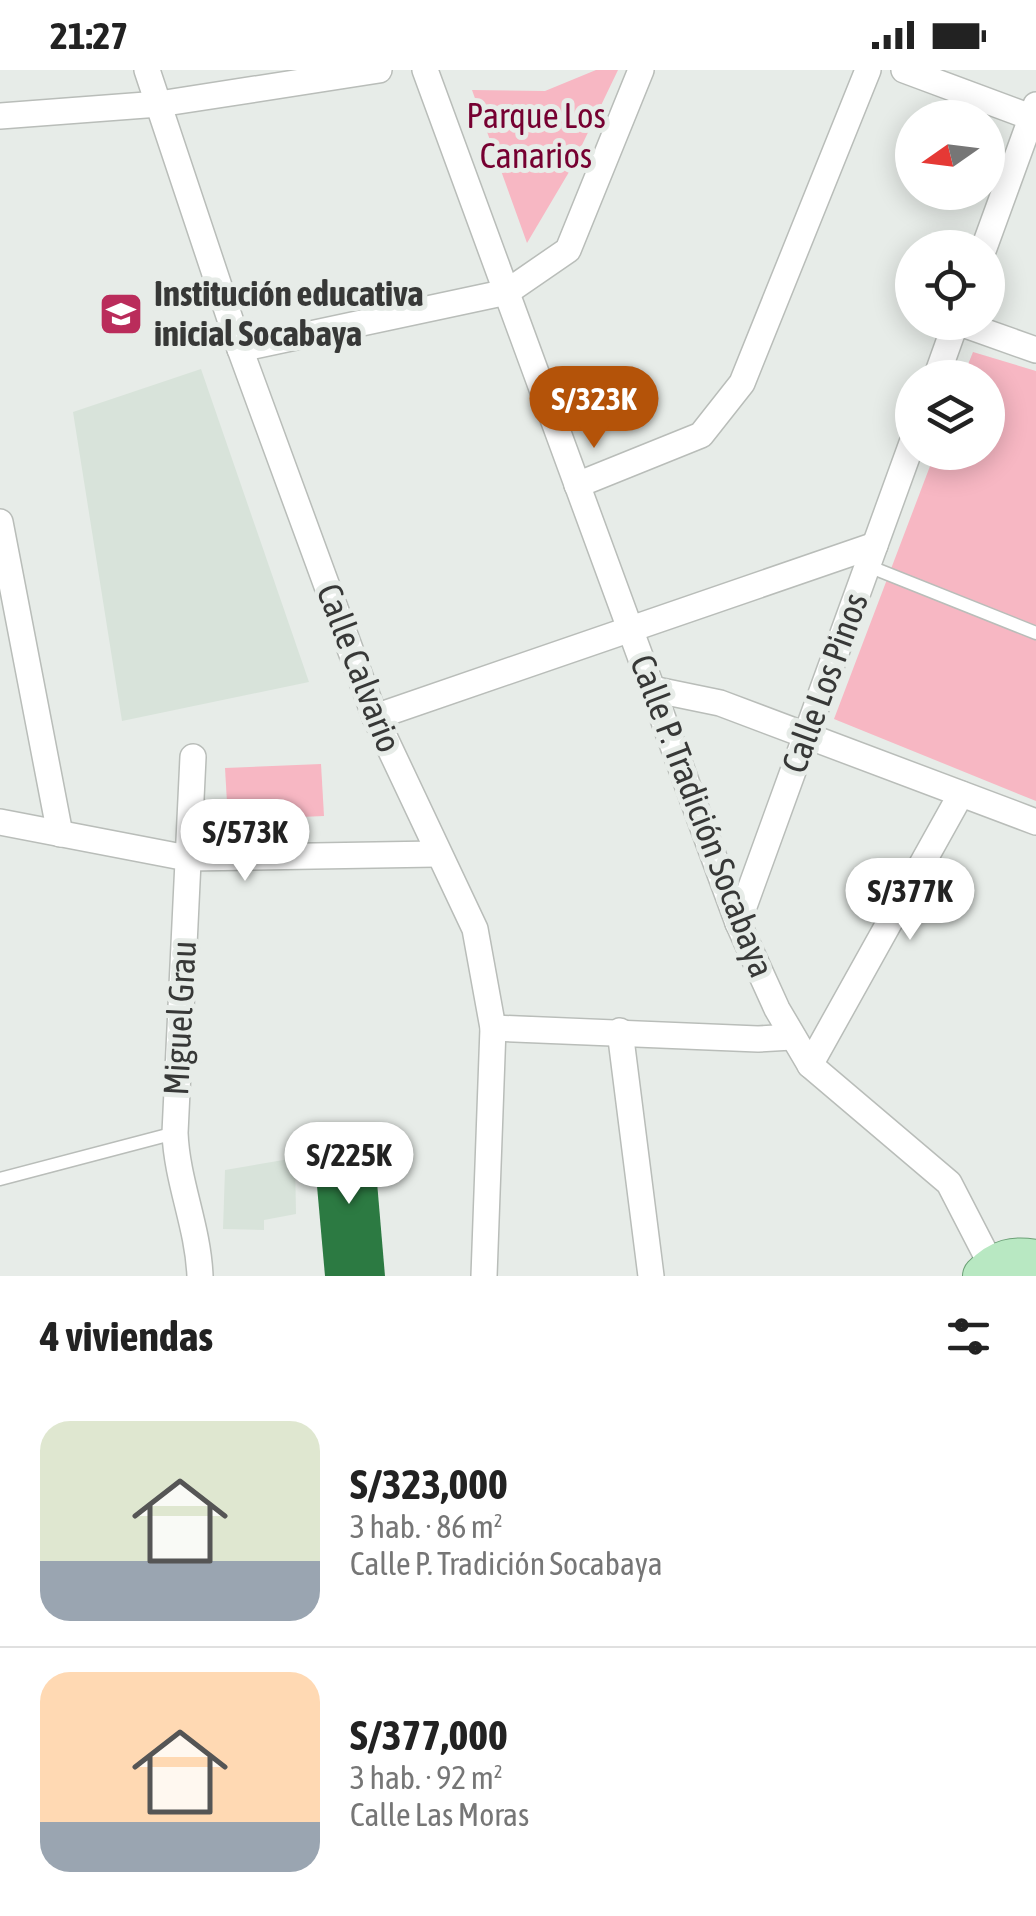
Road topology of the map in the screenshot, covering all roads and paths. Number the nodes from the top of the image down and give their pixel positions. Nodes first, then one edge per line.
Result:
1 (148, 70) edge
2 (379, 70) edge
3 (425, 70) edge
4 (641, 70) edge
5 (868, 70) edge
6 (904, 70) edge
7 (159, 104) junction
8 (1034, 114) edge
9 (0, 116) edge
10 (991, 230) edge
11 (507, 292) junction
12 (1005, 339) edge
13 (240, 348) junction
14 (1036, 350) edge
15 (903, 470) edge
16 (578, 485) junction
17 (0, 522) edge
18 (872, 556) junction
19 (630, 630) junction
20 (1036, 633) edge
21 (652, 689) junction
22 (375, 717) junction
23 (806, 736) junction
24 (193, 757) dead end
25 (961, 794) junction
26 (0, 822) edge
27 (1036, 822) edge
28 (60, 834) junction
29 (436, 854) junction
30 (187, 858) junction
31 (738, 923) junction
32 (493, 1028) junction
33 (620, 1031) junction
34 (792, 1036) junction
35 (810, 1065) junction
36 (174, 1132) junction
37 (0, 1178) edge
38 (1036, 1260) edge
39 (991, 1272) edge
40 (200, 1276) edge
41 (484, 1276) edge
42 (651, 1276) edge

1 - 7 street, Calle Calvario
2 - 7 street
3 - 11 street, Calle P. Tradición Socabaya
4 - 11 street
5 - 16 street
6 - 8 street
7 - 9 street
7 - 13 street, Calle Calvario
8 - 10 street
11 - 13 street
11 - 16 street, Calle P. Tradición Socabaya
12 - 14 street
13 - 22 street, Calle Calvario
15 - 18 street, Calle Los Pinos
16 - 19 street, Calle P. Tradición Socabaya
17 - 28 street
18 - 19 street
18 - 20 lane
18 - 23 street, Calle Los Pinos
19 - 21 street, Calle P. Tradición Socabaya
19 - 22 street
21 - 23 street
21 - 31 street, Calle P. Tradición Socabaya
22 - 29 street, Calle Calvario
23 - 25 street
23 - 31 street, Calle Los Pinos
24 - 30 street, Miguel Grau
25 - 27 street
25 - 35 street
26 - 28 street
28 - 30 street
29 - 30 street
29 - 32 street, Calle Calvario
30 - 36 street, Miguel Grau
31 - 34 street, Calle P. Tradición Socabaya
32 - 33 street
32 - 41 street, Calle Calvario
33 - 34 street
33 - 42 street
34 - 35 street, Calle P. Tradición Socabaya
35 - 39 street, Calle P. Tradición Socabaya
36 - 37 lane
36 - 40 street, Miguel Grau
38 - 39 main road

